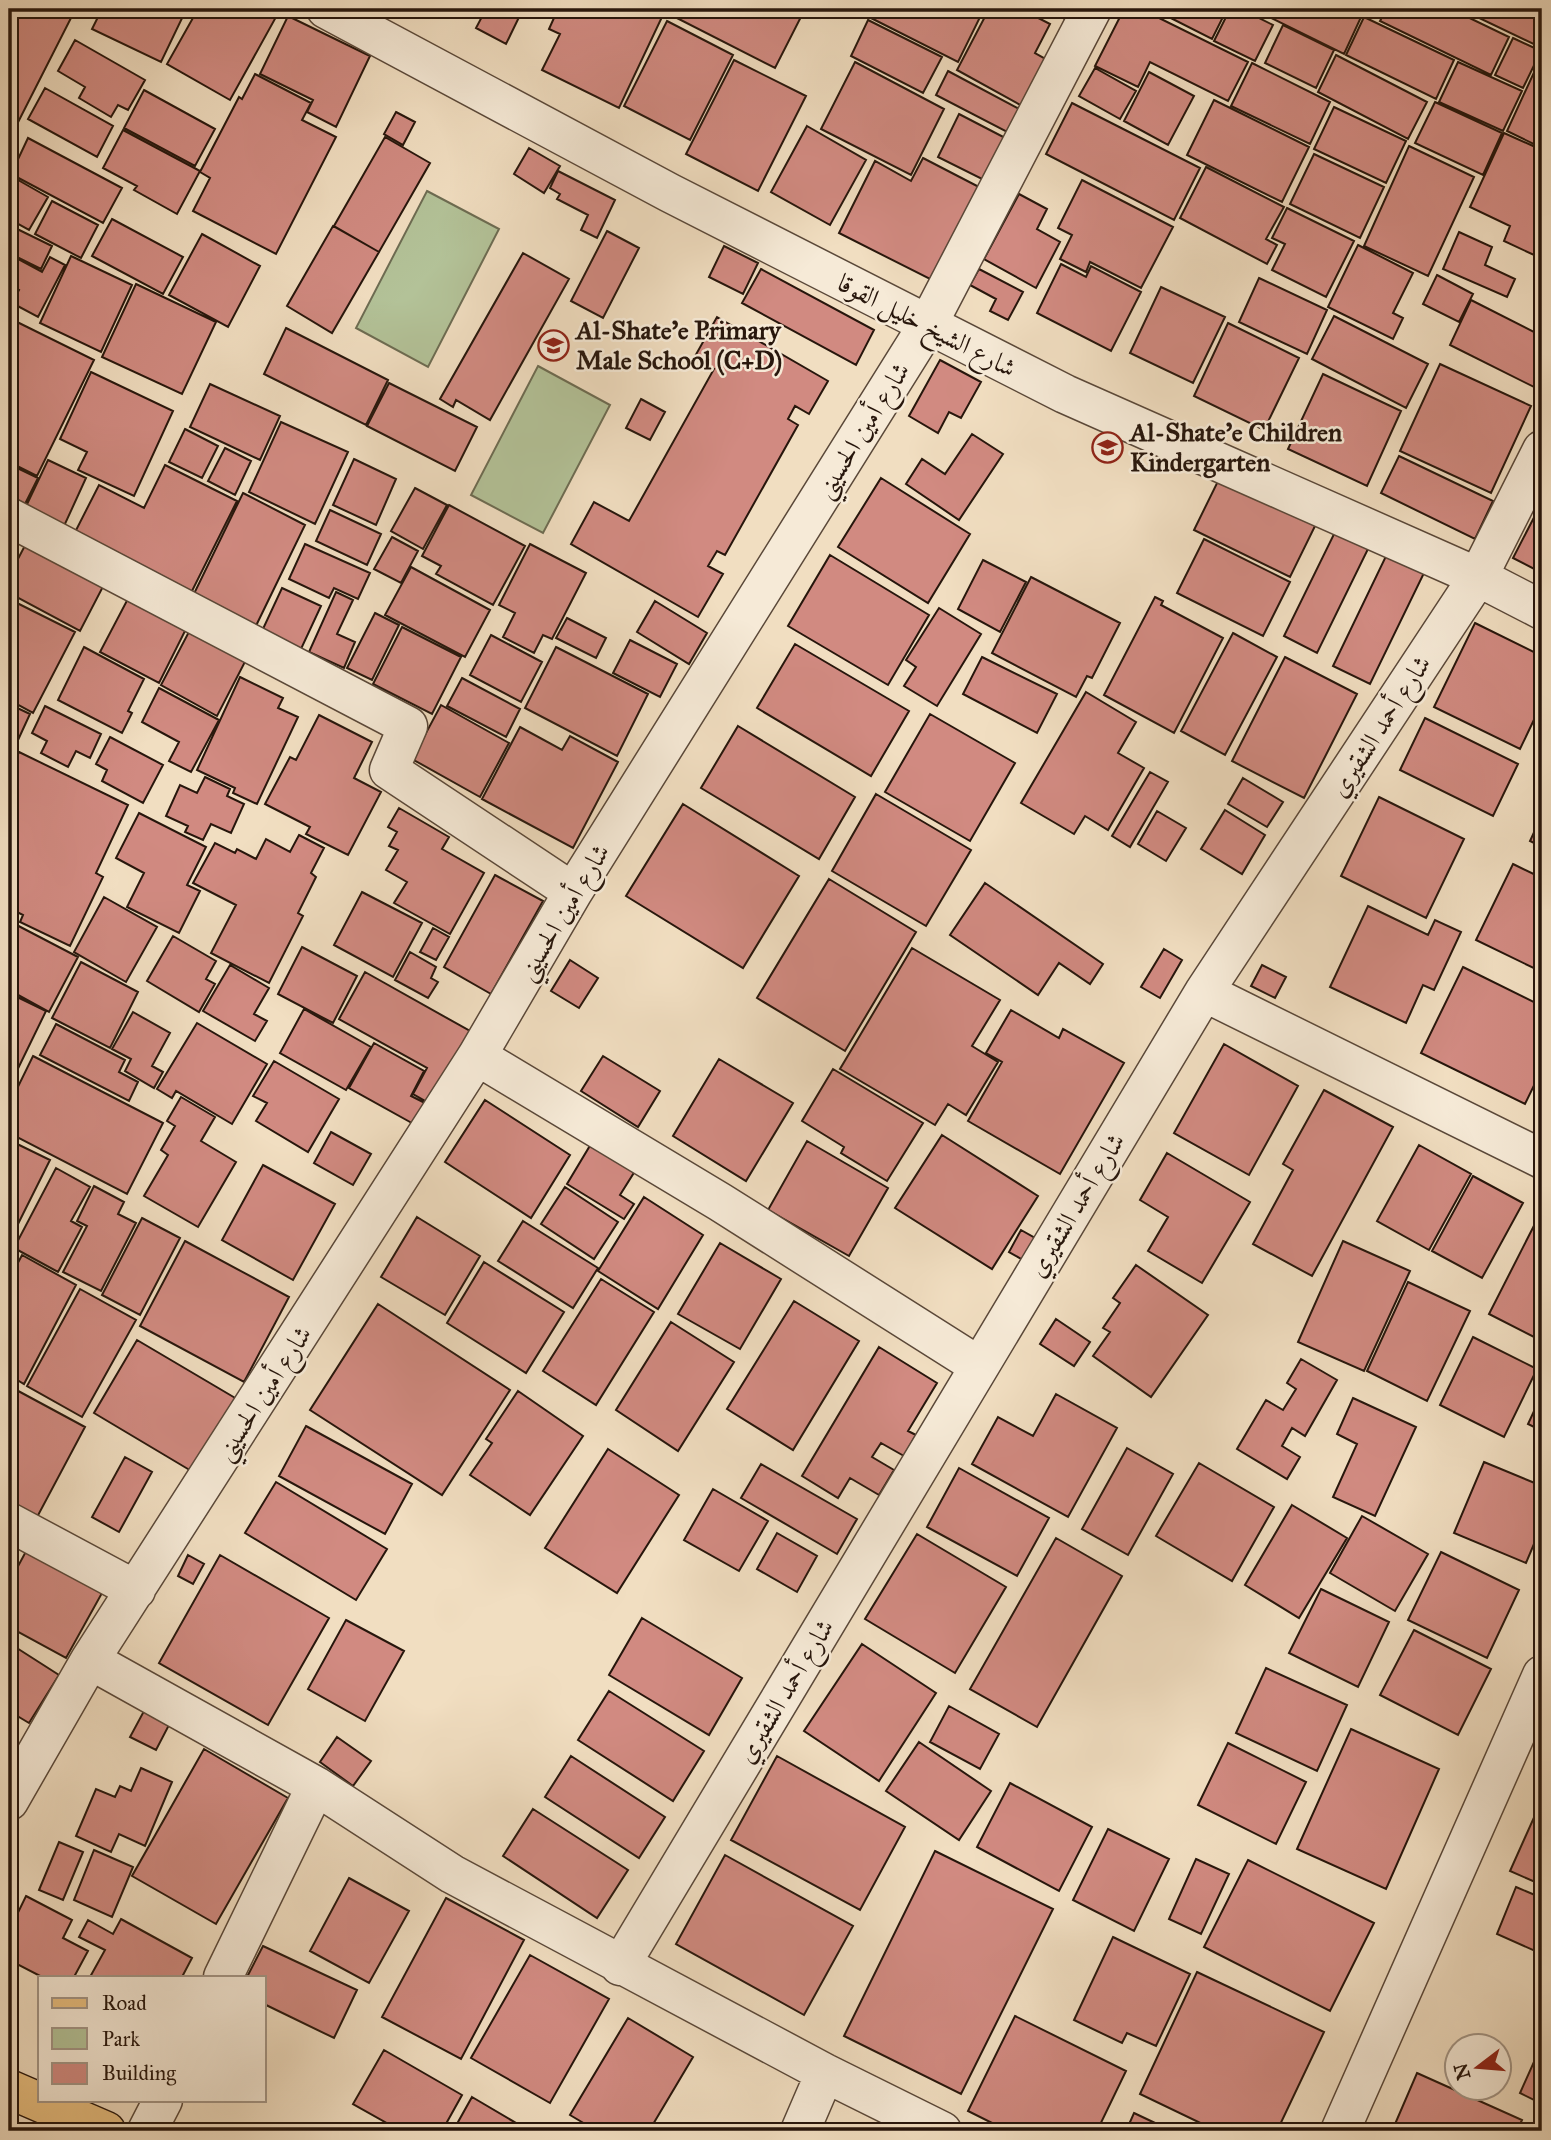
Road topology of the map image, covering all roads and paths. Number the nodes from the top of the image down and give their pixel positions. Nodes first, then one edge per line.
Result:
1 (326, 9) edge
2 (1092, 9) edge
3 (928, 326) junction
4 (1542, 450) edge
5 (9, 517) edge
6 (1478, 578) junction
7 (1542, 610) edge
8 (573, 892) junction
9 (1204, 992) junction
10 (477, 1056) junction
11 (1542, 1159) edge
12 (979, 1366) junction
13 (9, 1522) edge
14 (136, 1590) junction
15 (90, 1660) junction
16 (1542, 1675) edge
17 (316, 1786) junction
18 (9, 1801) edge
19 (620, 1966) junction
20 (223, 1976) edge
21 (825, 2073) junction
22 (9, 2089) edge
23 (38, 2102) edge
24 (39, 2102) edge
25 (162, 2102) edge
26 (106, 2131) edge
27 (147, 2131) edge
28 (800, 2131) edge
29 (942, 2131) edge
30 (1340, 2131) edge

1 - 3 street, شارع الشيخ خليل القوقا
2 - 3 street, شارع أمين الحسيني
3 - 6 street, شارع الشيخ خليل القوقا
3 - 8 street, شارع أمين الحسيني
4 - 6 street, شارع أحمد الشقيري
5 - 8 street
6 - 7 street, شارع الشيخ خليل القوقا
6 - 9 street, شارع أحمد الشقيري
8 - 10 street, شارع أمين الحسيني
9 - 11 street
9 - 12 street, شارع أحمد الشقيري
10 - 12 street
10 - 14 street, شارع أمين الحسيني
12 - 19 street, شارع أحمد الشقيري
13 - 14 street
14 - 15 street, شارع أمين الحسيني
15 - 17 street
15 - 18 street, شارع أمين الحسيني
16 - 30 street
17 - 19 street
17 - 20 street
19 - 21 street
21 - 28 street
21 - 29 street
22 - 23 main road
24 - 26 main road
25 - 27 street

